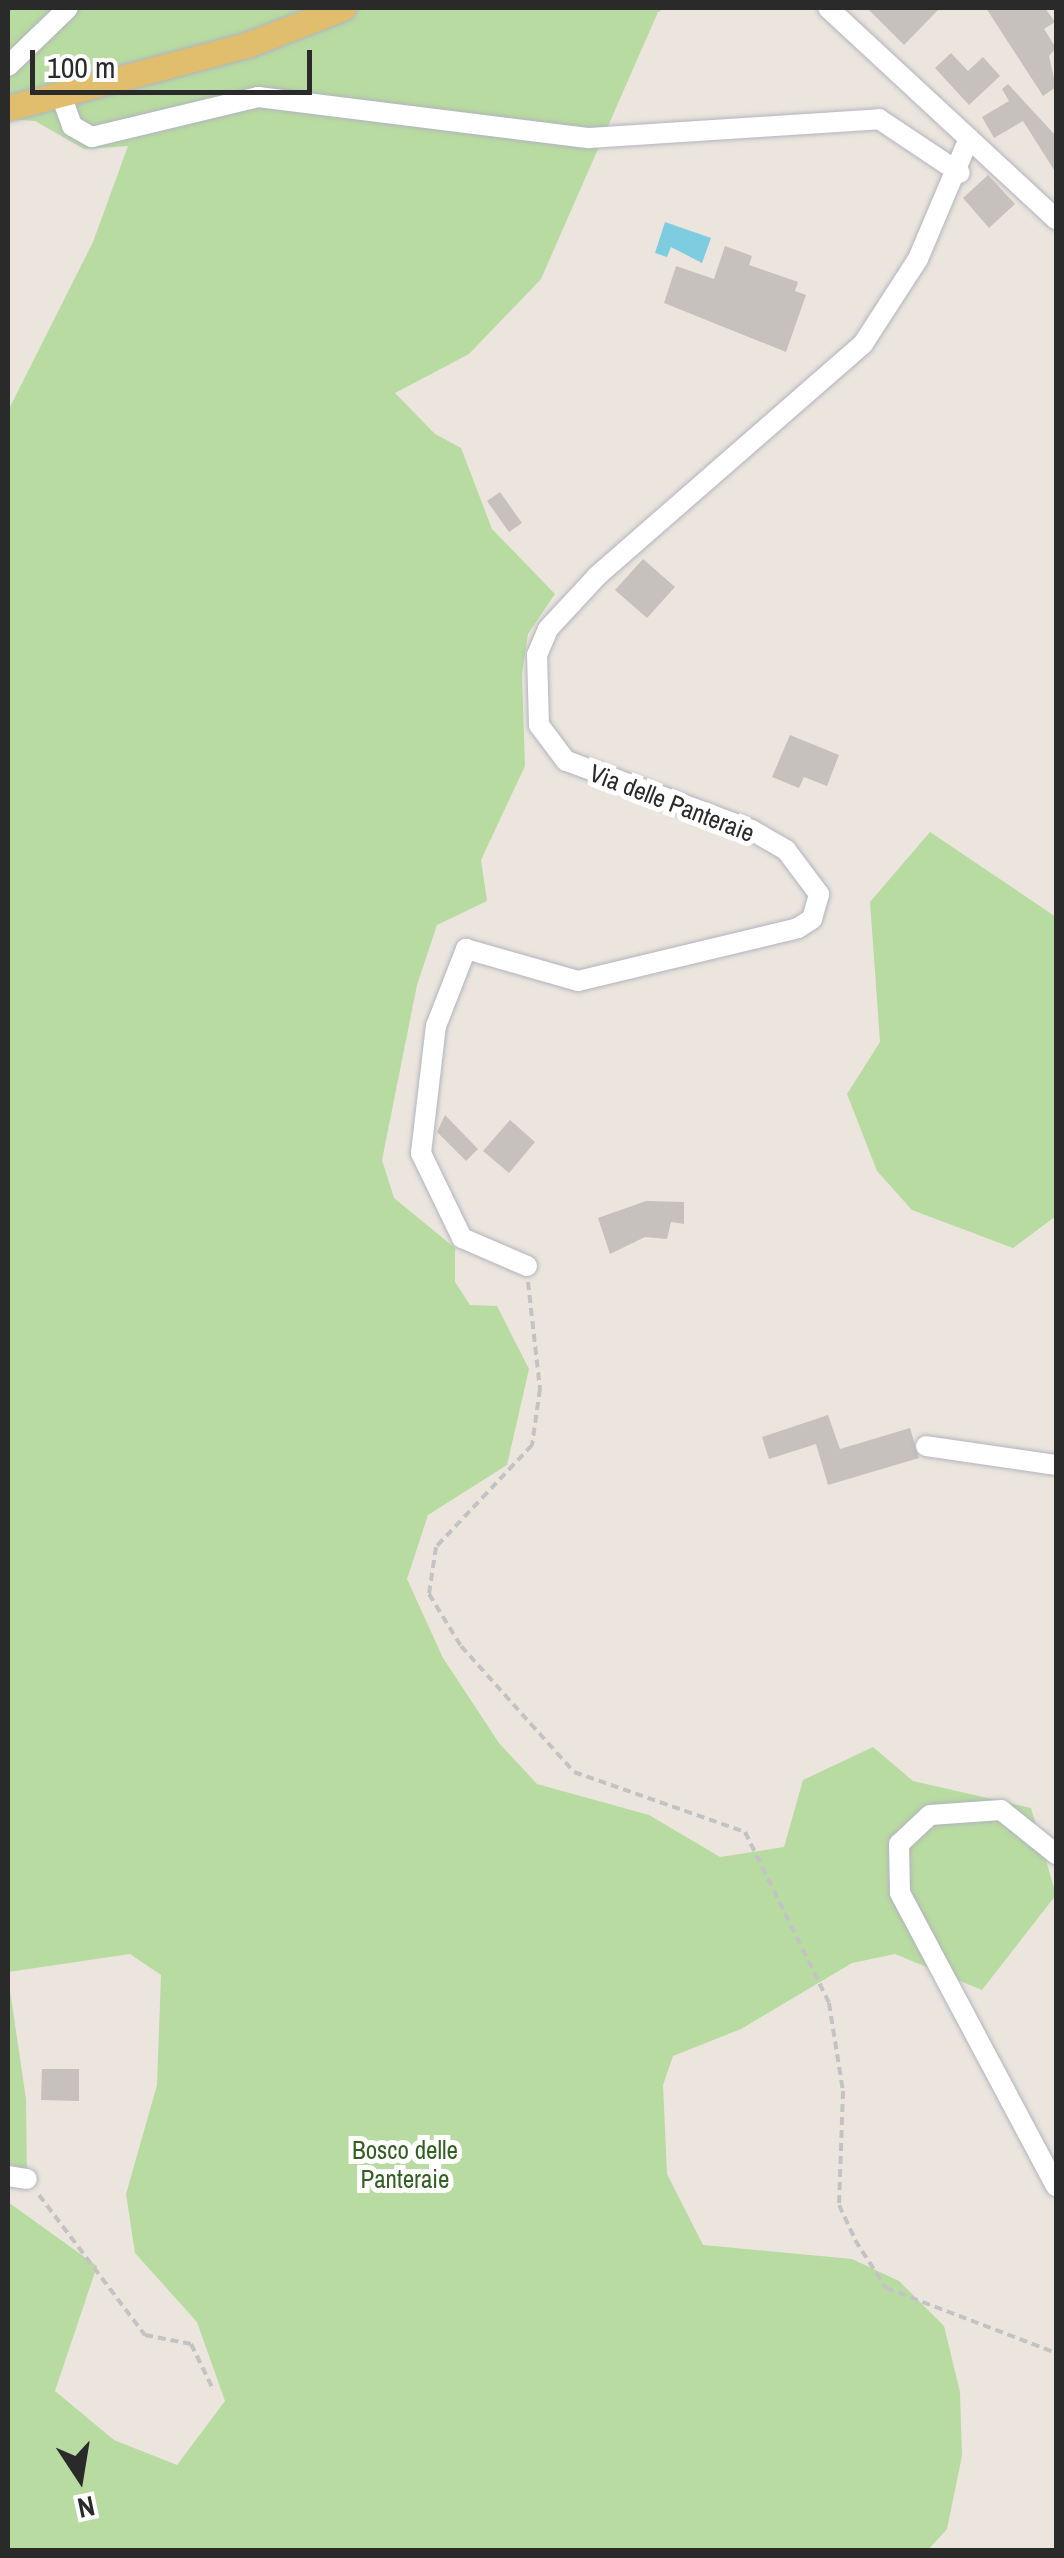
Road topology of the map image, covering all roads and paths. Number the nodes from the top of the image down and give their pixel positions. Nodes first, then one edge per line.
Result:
1 (68, 8) edge
2 (343, 8) edge
3 (828, 8) edge
4 (8, 66) edge
5 (62, 98) junction
6 (8, 108) edge
7 (969, 138) junction
8 (960, 172) junction
9 (1056, 219) edge
10 (527, 1266) joint
11 (926, 1446) dead end
12 (1056, 1465) edge
13 (1056, 1854) edge
14 (17, 2178) edge
15 (1056, 2186) edge
16 (1056, 2353) edge
17 (212, 2387) dead end

1 - 4 street
2 - 5 main road
3 - 7 street
5 - 6 main road
5 - 8 street
7 - 8 street, Via delle Panteraie
7 - 9 street
8 - 10 street, Via delle Panteraie
10 - 16 path
11 - 12 street
13 - 15 street
14 - 17 path

